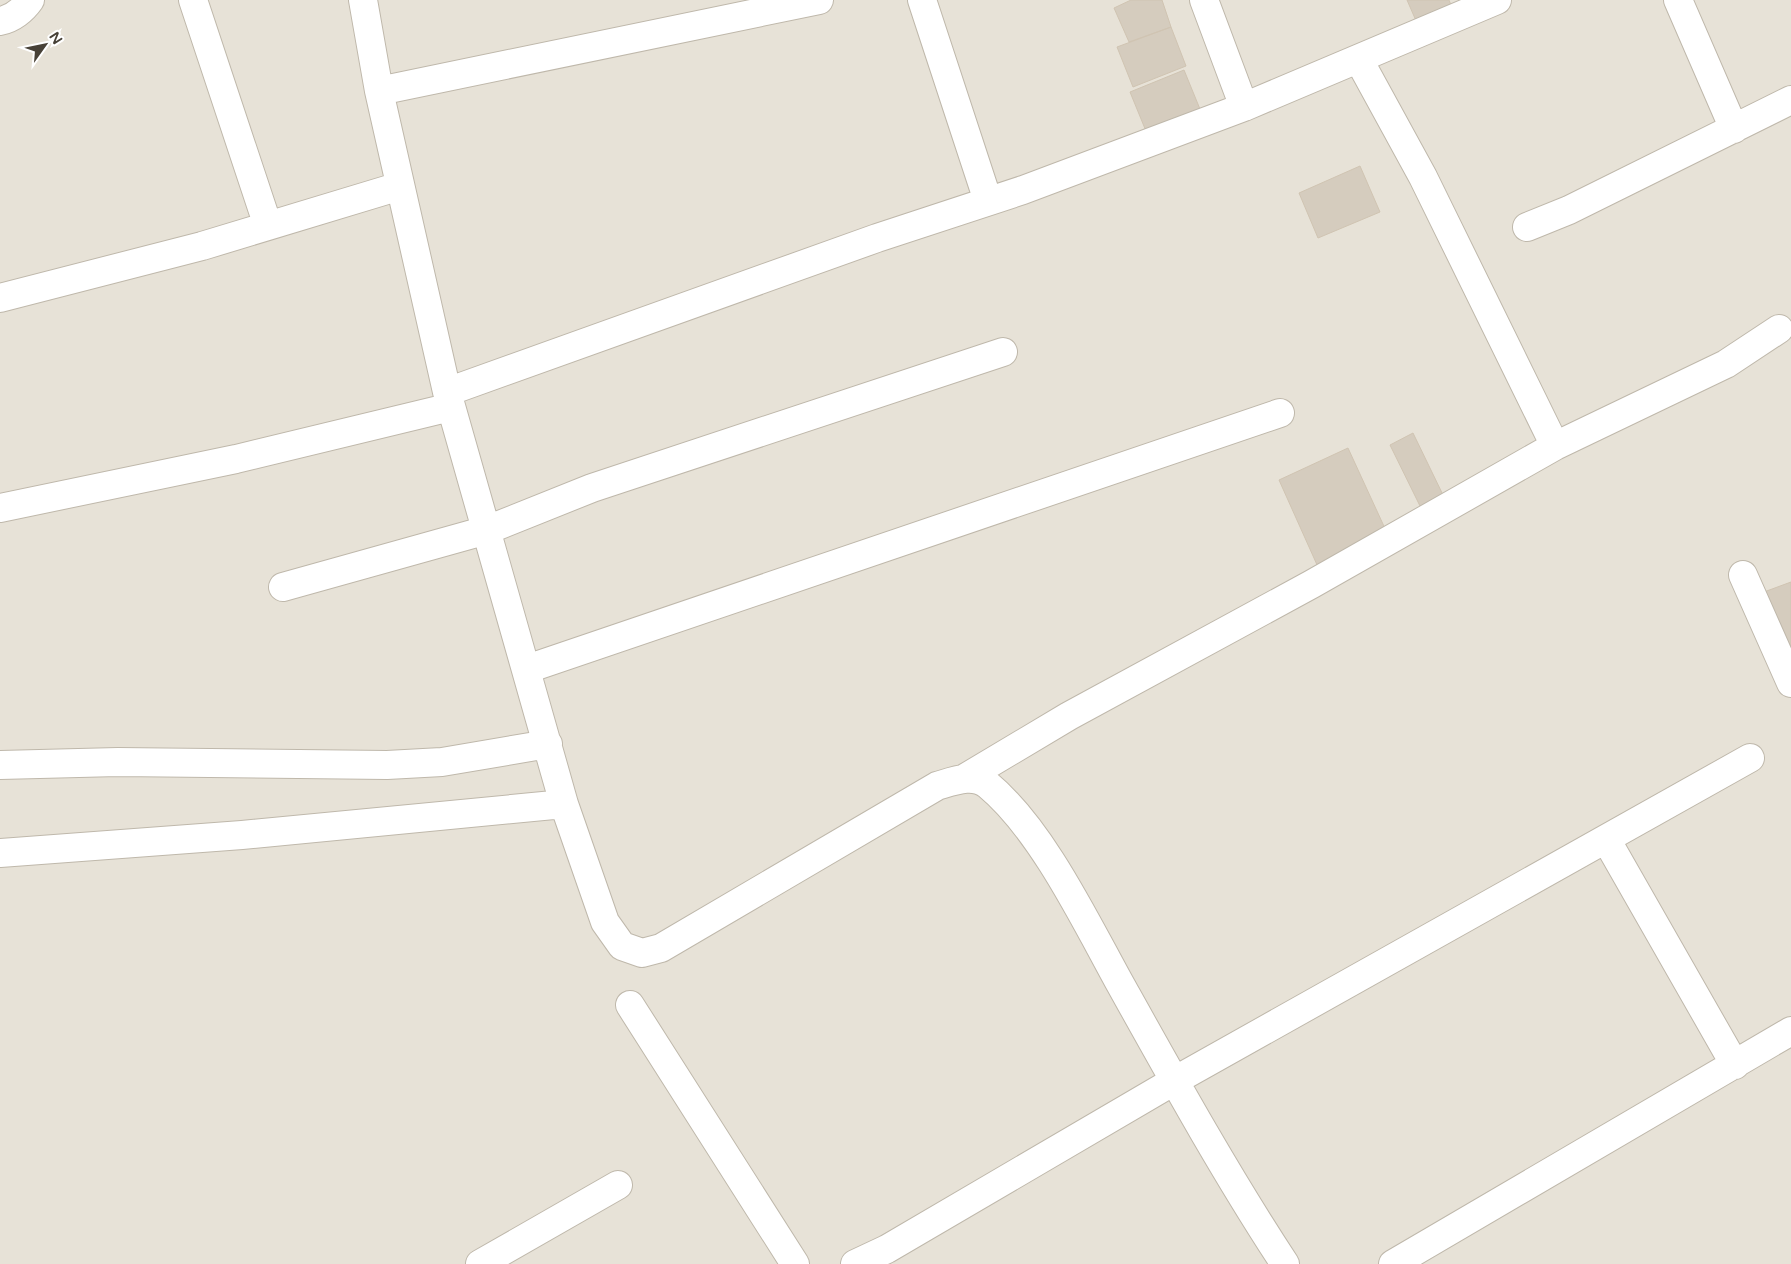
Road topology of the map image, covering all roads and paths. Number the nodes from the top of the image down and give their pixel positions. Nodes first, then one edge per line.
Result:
1 (30, 0) edge
2 (193, 0) edge
3 (363, 0) edge
4 (819, 0) edge
5 (922, 0) edge
6 (1204, 0) edge
7 (1497, 0) edge
8 (1678, 0) edge
9 (0, 22) edge
10 (1359, 60) junction
11 (379, 92) junction
12 (1791, 100) edge
13 (1244, 107) junction
14 (1734, 129) junction
15 (400, 186) junction
16 (988, 201) junction
17 (268, 226) junction
18 (1527, 227) dead end
19 (0, 298) edge
20 (1779, 329) dead end
21 (1003, 352) dead end
22 (449, 400) junction
23 (1280, 413) dead end
24 (1555, 446) junction
25 (0, 508) edge
26 (487, 530) junction
27 (1743, 575) dead end
28 (283, 587) dead end
29 (527, 669) junction
30 (1791, 683) edge
31 (548, 744) junction
32 (1750, 758) dead end
33 (0, 765) edge
34 (965, 778) junction
35 (564, 804) junction
36 (1606, 838) junction
37 (0, 853) edge
38 (630, 1005) dead end
39 (1791, 1031) edge
40 (1735, 1065) junction
41 (1174, 1081) junction
42 (618, 1185) dead end
43 (892, 1257) edge
44 (1279, 1262) edge
45 (480, 1264) edge
46 (795, 1264) edge
47 (855, 1264) edge
48 (1393, 1264) edge

1 - 9 street
2 - 17 street
3 - 11 street
4 - 11 street
5 - 16 street
6 - 13 street
7 - 10 street
8 - 14 street
10 - 13 street
10 - 24 street
11 - 15 street
12 - 14 street
13 - 16 street
14 - 18 street
15 - 17 street
15 - 22 street
16 - 22 street
17 - 19 street
20 - 24 street
21 - 26 street
22 - 25 street
22 - 26 street
23 - 29 street
24 - 34 street
26 - 28 street
26 - 29 street
27 - 30 street
29 - 31 street
31 - 33 street
31 - 35 street
32 - 36 street
34 - 35 street
34 - 41 street
35 - 37 street
36 - 40 street
36 - 41 street
38 - 46 street
39 - 40 street
40 - 48 street
41 - 43 street
41 - 44 street
42 - 45 street
43 - 47 street

